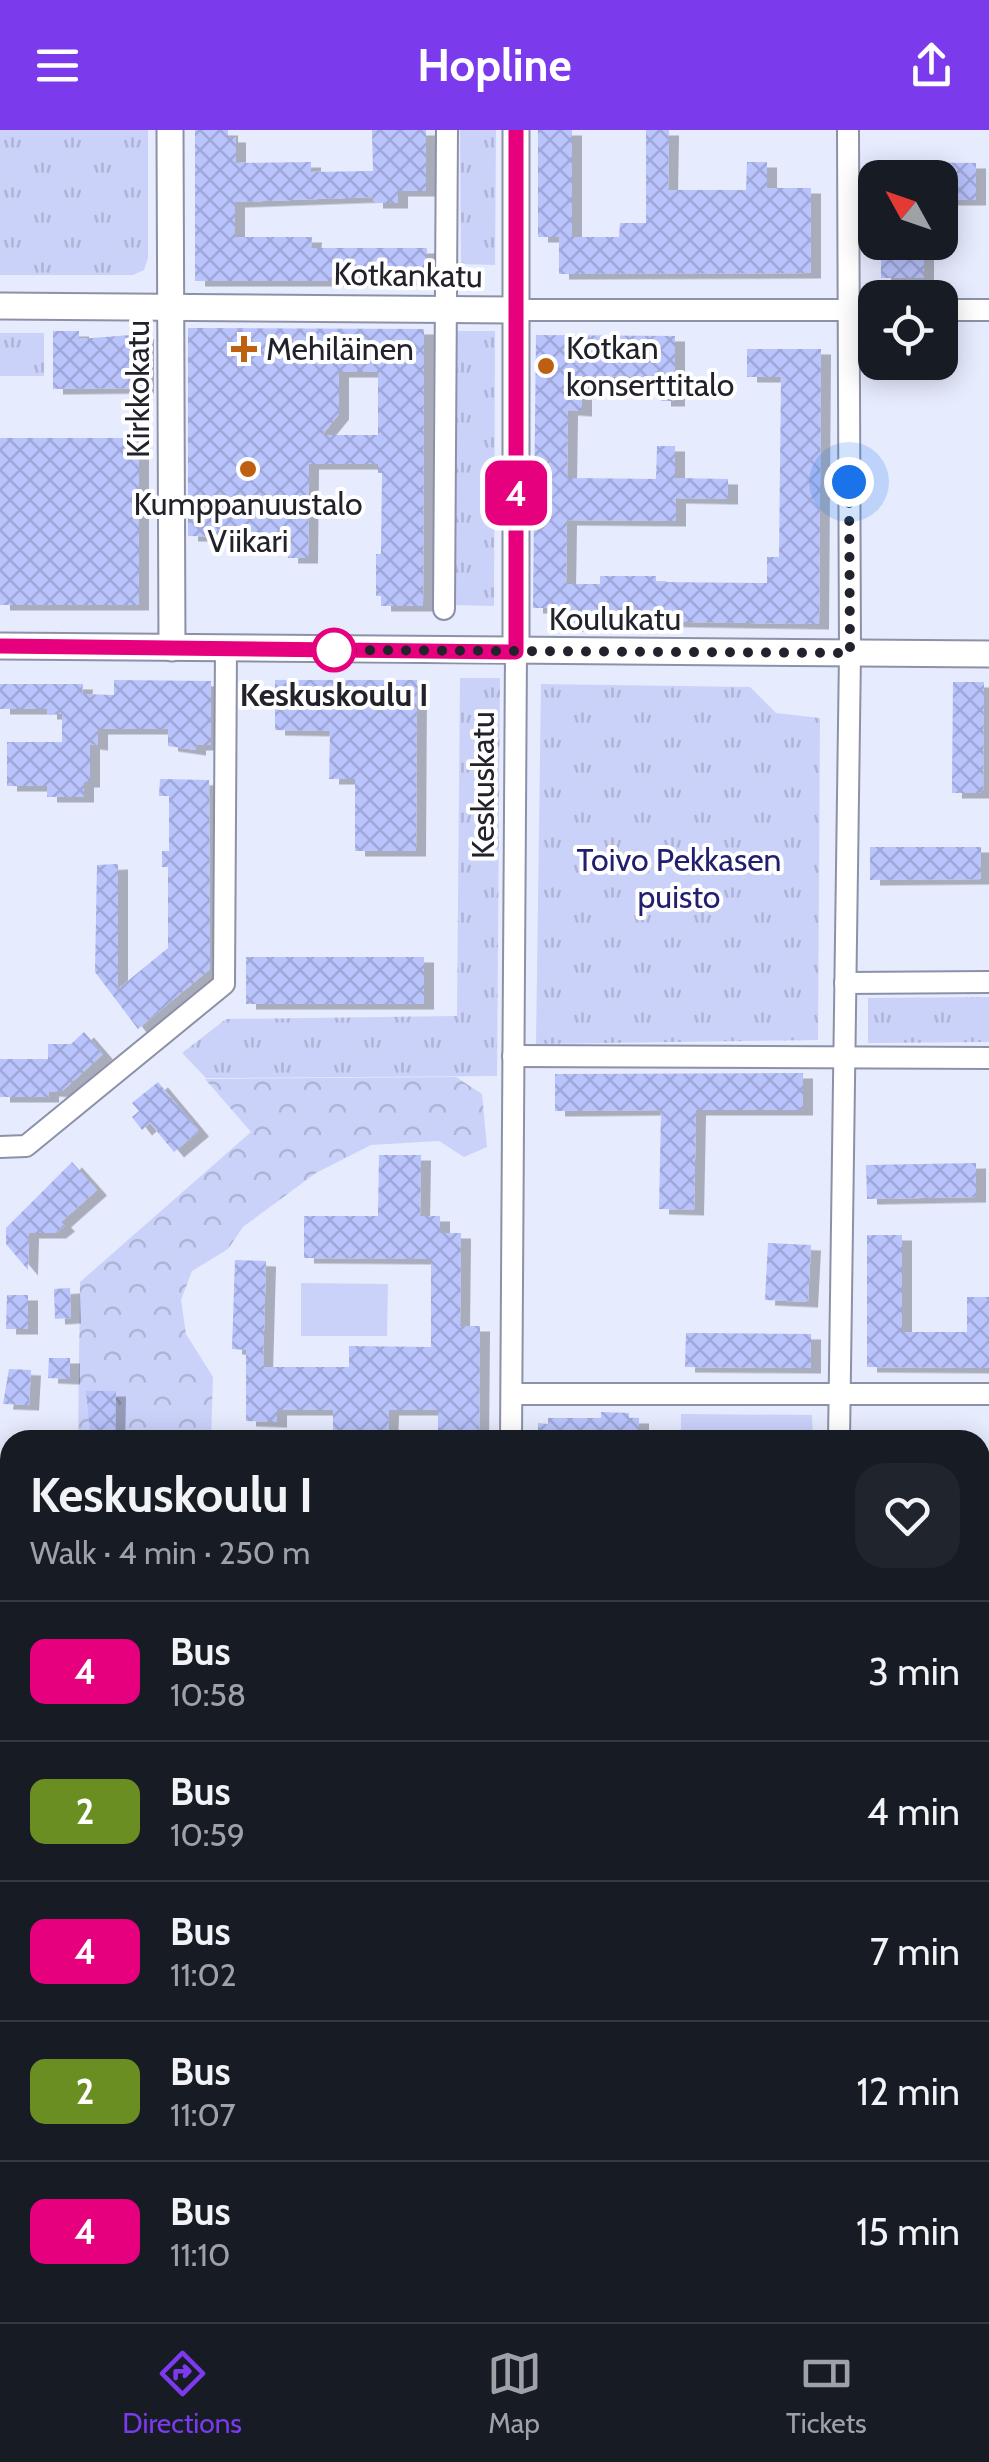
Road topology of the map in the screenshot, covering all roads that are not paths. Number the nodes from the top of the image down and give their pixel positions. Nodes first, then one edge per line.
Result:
1 (170, 130) edge
2 (447, 130) edge
3 (516, 130) edge
4 (848, 130) edge
5 (0, 306) edge
6 (171, 306) junction
7 (447, 307) junction
8 (516, 310) junction
9 (848, 310) junction
10 (858, 310) edge
11 (958, 310) edge
12 (989, 310) edge
13 (444, 609) dead end
14 (0, 646) edge
15 (172, 648) junction
16 (226, 648) junction
17 (516, 652) junction
18 (850, 653) junction
19 (989, 654) edge
20 (989, 982) edge
21 (845, 983) junction
22 (513, 1056) junction
23 (844, 1058) junction
24 (989, 1058) edge
25 (0, 1147) edge
26 (512, 1394) junction
27 (839, 1394) junction
28 (989, 1394) edge
29 (512, 1430) edge
30 (839, 1430) edge

1 - 6 main road, Kirkkokatu
2 - 7 street
3 - 8 main road, Keskuskatu
4 - 9 street
5 - 6 main road, Kotkankatu
6 - 7 main road, Kotkankatu
6 - 15 main road, Kirkkokatu
7 - 8 main road, Kotkankatu
7 - 13 street
8 - 9 street, Kotkankatu
8 - 17 main road, Keskuskatu
9 - 10 street, Kotkankatu
9 - 18 street
11 - 12 street
14 - 15 main road, Koulukatu
15 - 16 main road, Koulukatu
16 - 17 main road, Koulukatu
16 - 25 street
17 - 18 main road, Koulukatu
17 - 22 street, Keskuskatu
18 - 19 main road, Koulukatu
18 - 21 street
20 - 21 street
21 - 23 street
22 - 23 street
22 - 26 street, Keskuskatu
23 - 24 street
23 - 27 street
26 - 27 street
26 - 29 street, Keskuskatu
27 - 28 street
27 - 30 street

